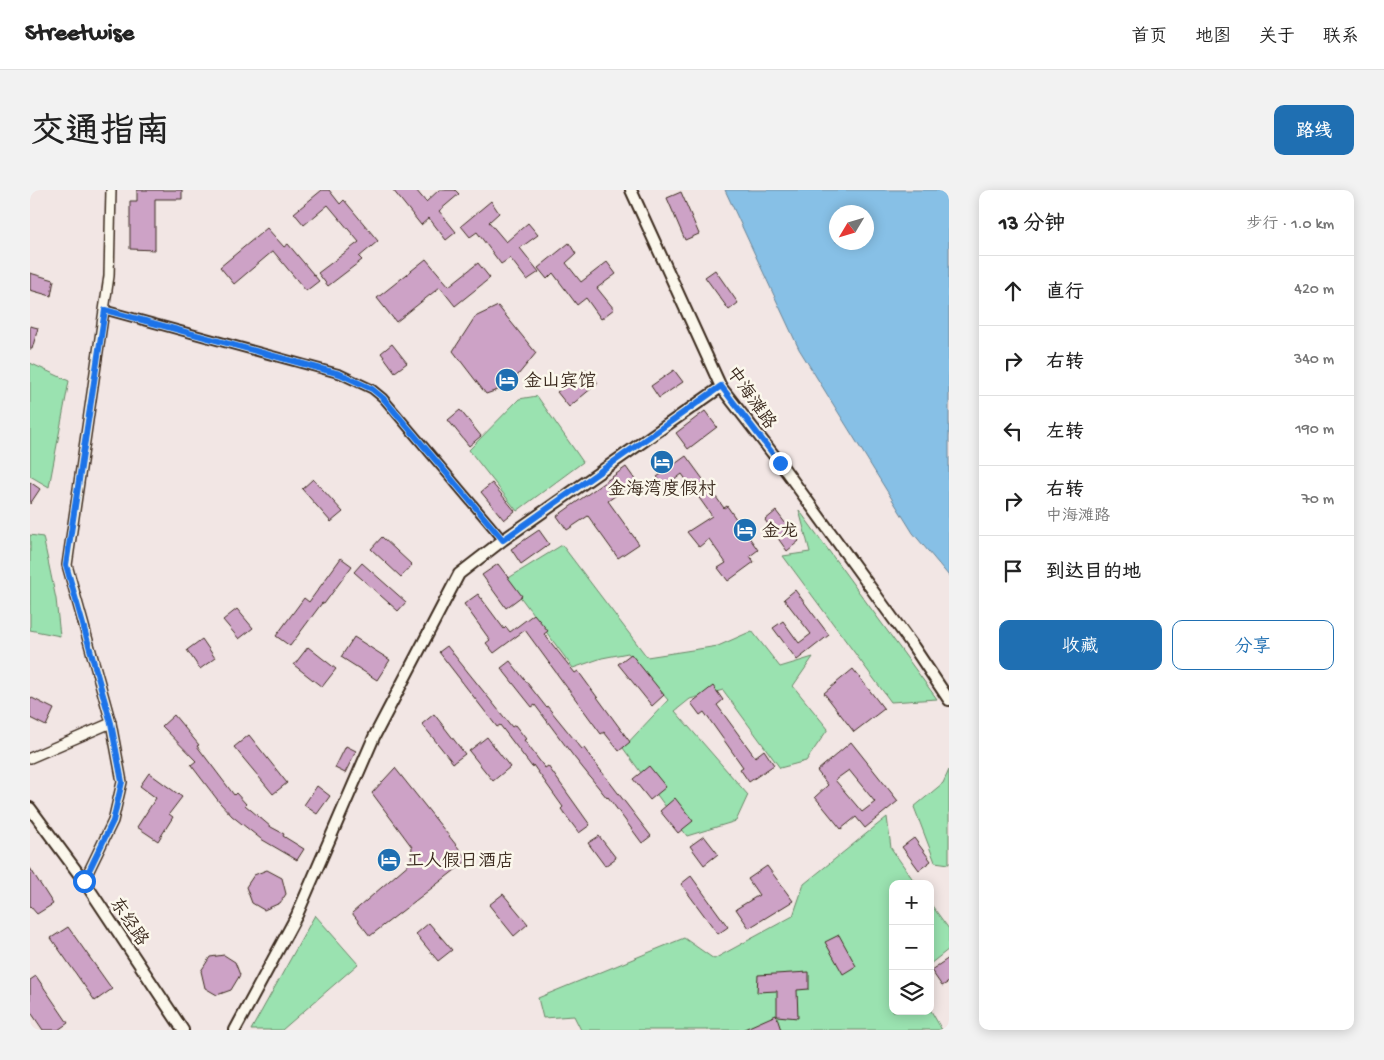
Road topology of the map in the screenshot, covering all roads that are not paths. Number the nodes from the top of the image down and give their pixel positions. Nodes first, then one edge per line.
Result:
1 (111, 190) edge
2 (631, 190) edge
3 (105, 310) junction
4 (721, 386) junction
5 (503, 540) junction
6 (949, 700) edge
7 (111, 723) junction
8 (30, 758) edge
9 (30, 808) edge
10 (84, 881) junction
11 (183, 1030) edge
12 (235, 1030) edge

1 - 3 street
2 - 4 main road, 中海滩路
3 - 5 street
3 - 7 street
4 - 5 main road
4 - 6 main road, 中海滩路
5 - 12 main road
7 - 8 street
7 - 10 street
9 - 10 main road, 东经路
10 - 11 main road, 东经路

